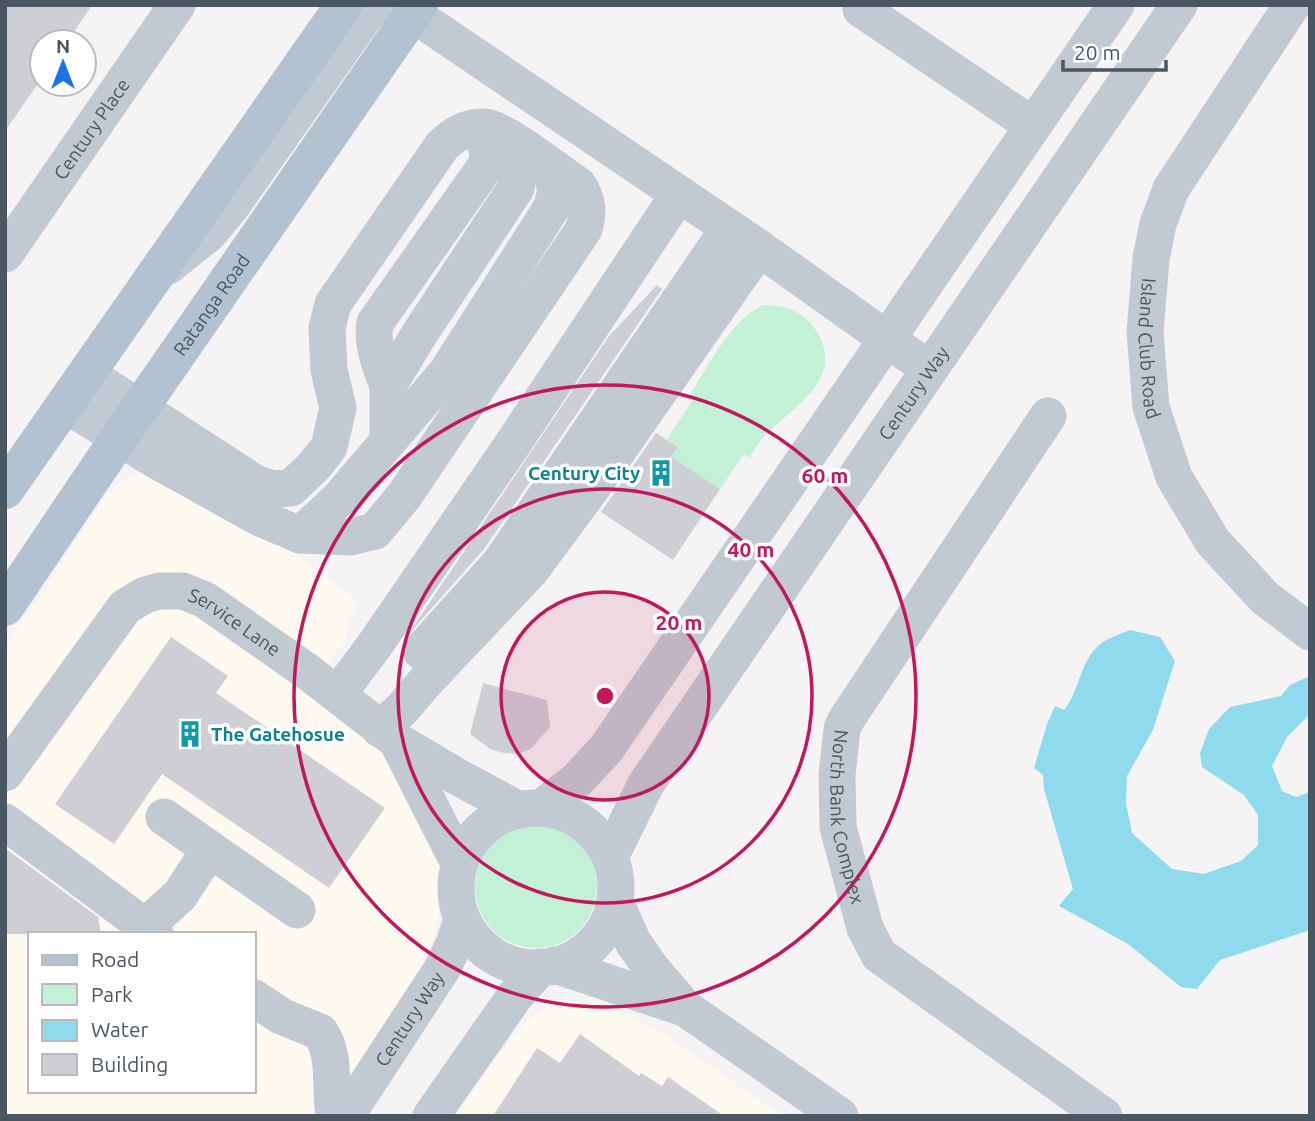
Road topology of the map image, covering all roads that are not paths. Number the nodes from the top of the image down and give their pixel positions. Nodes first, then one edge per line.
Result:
1 (177, 5) edge
2 (344, 5) edge
3 (1116, 5) edge
4 (1179, 5) edge
5 (1293, 5) edge
6 (416, 9) edge
7 (861, 9) dead end
8 (1032, 125) junction
9 (478, 128) junction
10 (513, 141) junction
11 (548, 165) junction
12 (679, 194) junction
13 (744, 238) junction
14 (5, 254) edge
15 (154, 278) junction
16 (887, 338) junction
17 (929, 369) junction
18 (388, 386) junction
19 (77, 390) junction
20 (1048, 416) dead end
21 (130, 423) junction
22 (388, 440) junction
23 (5, 490) edge
24 (300, 535) junction
25 (5, 607) edge
26 (1310, 632) edge
27 (338, 694) junction
28 (393, 726) junction
29 (5, 773) edge
30 (530, 809) junction
31 (164, 817) dead end
32 (5, 822) edge
33 (210, 849) junction
34 (610, 857) junction
35 (459, 863) junction
36 (615, 902) junction
37 (297, 910) dead end
38 (462, 920) junction
39 (150, 930) edge
40 (548, 966) junction
41 (256, 999) edge
42 (685, 1008) junction
43 (334, 1116) edge
44 (346, 1116) edge
45 (431, 1116) edge
46 (840, 1116) edge
47 (1104, 1116) edge

1 - 14 street, Century Place
2 - 15 main road
3 - 8 street
4 - 17 street, Century Way
5 - 26 street, Island Club Road
6 - 12 street
6 - 15 street
6 - 21 main road, Ratanga Road
7 - 8 street
8 - 16 street
9 - 10 street
9 - 18 street
9 - 21 street
10 - 11 street
10 - 18 street
11 - 22 street
11 - 24 street
12 - 13 street
12 - 27 street
13 - 16 street
13 - 28 street
15 - 19 main road
16 - 17 street
16 - 30 street
17 - 34 street, Century Way
18 - 22 street
19 - 21 street
19 - 23 main road
20 - 47 street, North Bank Complex
21 - 24 street
21 - 25 main road, Ratanga Road
22 - 24 street
27 - 28 street, Service Lane
27 - 29 street, Service Lane
28 - 30 street, Service Lane
28 - 35 street, Service Lane
30 - 34 street
30 - 35 street
31 - 33 street
32 - 39 street
33 - 37 street
33 - 39 street
34 - 36 street
35 - 38 street
36 - 40 street
36 - 42 street
38 - 40 street
38 - 44 street, Century Way
40 - 42 street
40 - 45 street
41 - 43 street
42 - 46 street

